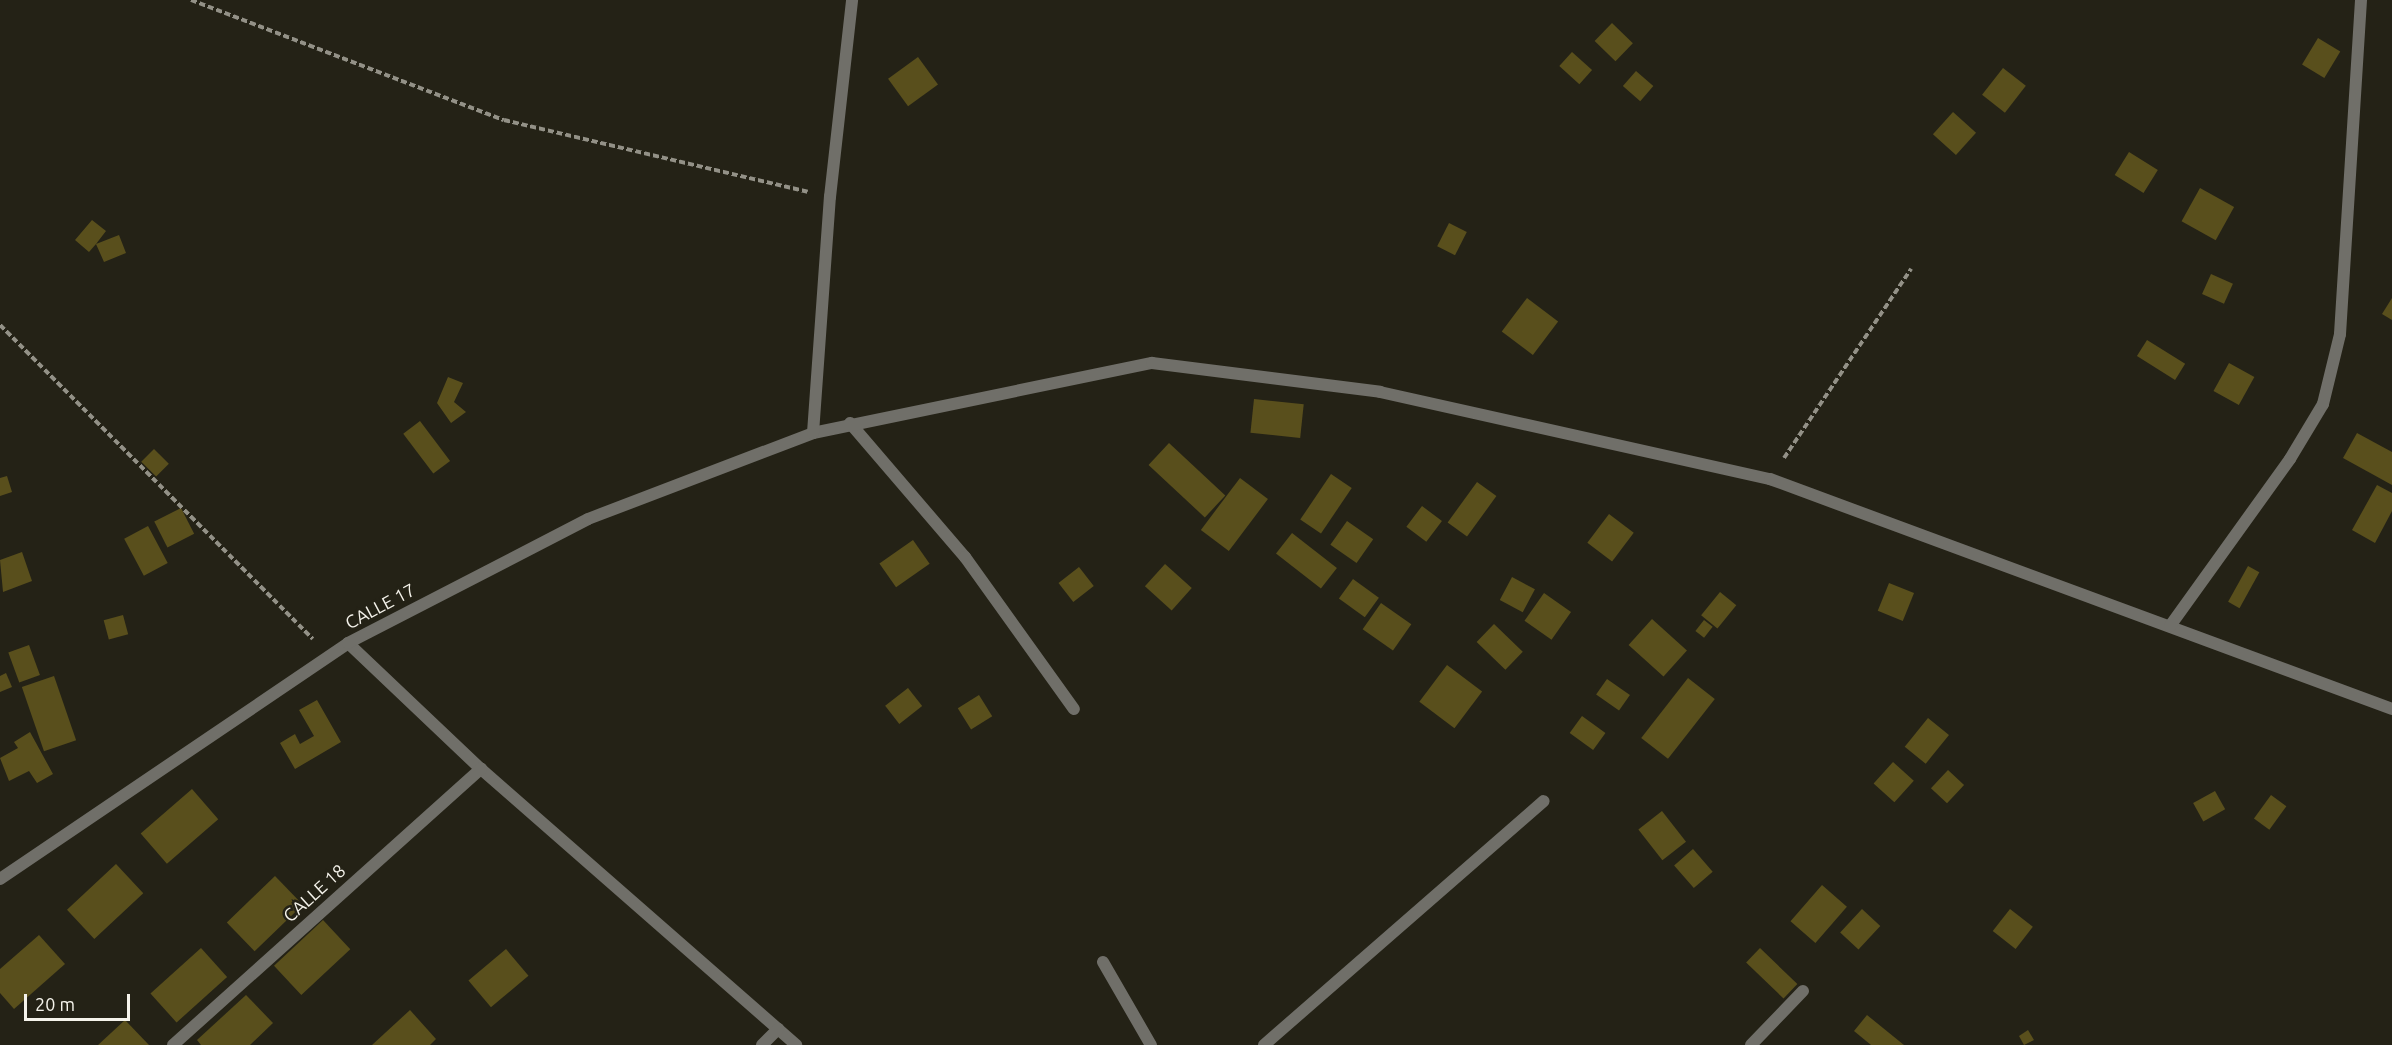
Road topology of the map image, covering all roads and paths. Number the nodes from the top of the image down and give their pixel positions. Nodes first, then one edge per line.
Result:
1 (191, 0) edge
2 (852, 0) edge
3 (2361, 0) edge
4 (830, 198) junction
5 (1911, 269) dead end
6 (0, 325) edge
7 (850, 423) junction
8 (813, 434) junction
9 (1770, 479) junction
10 (2170, 626) junction
11 (348, 643) junction
12 (329, 655) junction
13 (1074, 709) dead end
14 (2392, 709) edge
15 (482, 769) junction
16 (1544, 801) dead end
17 (0, 879) edge
18 (1103, 962) dead end
19 (1803, 991) dead end
20 (778, 1029) junction
21 (173, 1045) edge
22 (762, 1045) edge
23 (796, 1045) edge
24 (1150, 1045) edge
25 (1264, 1045) edge
26 (1751, 1045) edge

1 - 4 path
2 - 4 street
3 - 10 street
4 - 8 street
5 - 9 path
6 - 12 path
7 - 8 street, CALLE 17
7 - 9 street, CALLE 17
7 - 13 street
8 - 11 street, CALLE 17
9 - 10 street, CALLE 17
10 - 14 street, CALLE 17
11 - 12 street, CALLE 17
11 - 15 street
12 - 17 street, CALLE 17
15 - 20 street
15 - 21 street, CALLE 18
16 - 25 street
18 - 24 street
19 - 26 street
20 - 22 street
20 - 23 street

